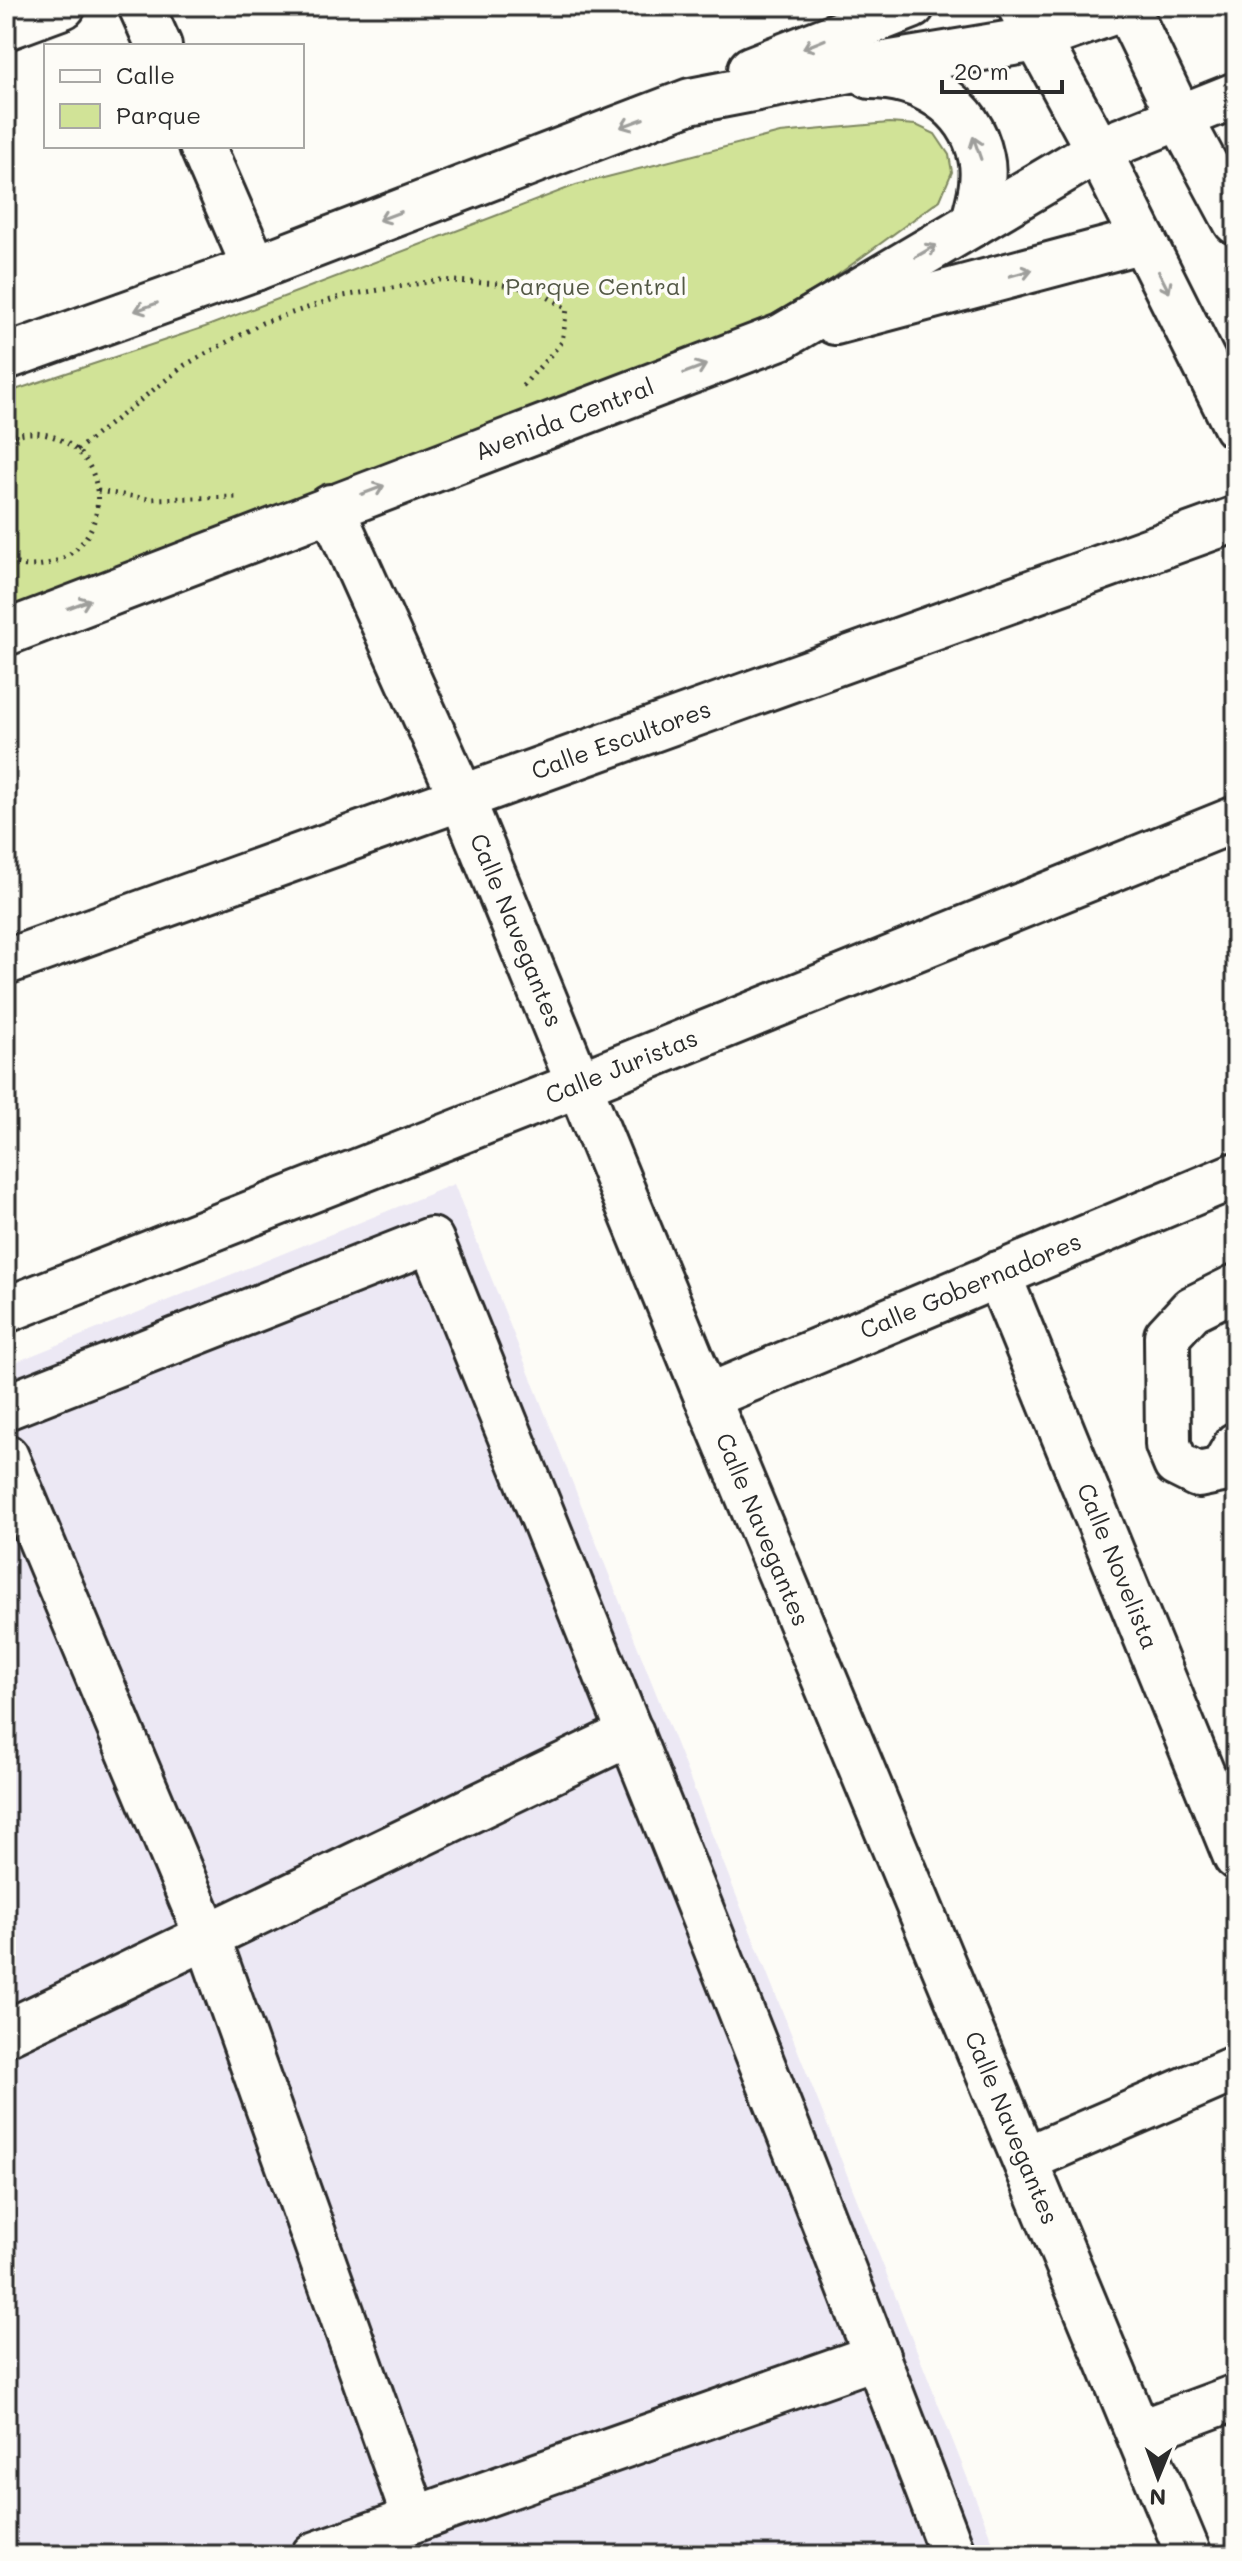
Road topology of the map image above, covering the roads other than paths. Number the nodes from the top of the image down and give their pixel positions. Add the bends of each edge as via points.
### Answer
1 (63, 6) edge
2 (141, 6) edge
3 (912, 6) edge
4 (1128, 6) edge
5 (1028, 22) edge
6 (6, 27) edge
7 (158, 44) edge
8 (821, 76) junction
9 (1236, 95) edge
10 (690, 101) junction
11 (1180, 118) junction
12 (203, 148) edge
13 (1098, 150) junction
14 (1236, 222) edge
15 (973, 224) junction
16 (1143, 240) junction
17 (255, 268) junction
18 (783, 336) junction
19 (6, 357) edge
20 (1236, 426) edge
21 (331, 507) junction
22 (1236, 519) edge
23 (6, 633) edge
24 (461, 796) junction
25 (1236, 819) edge
26 (6, 962) edge
27 (580, 1084) junction
28 (1236, 1175) edge
29 (998, 1274) junction
30 (1236, 1287) edge
31 (6, 1310) edge
32 (707, 1397) junction
33 (6, 1407) edge
34 (1236, 1445) edge
35 (6, 1457) edge
36 (631, 1733) junction
37 (1236, 1857) edge
38 (207, 1936) junction
39 (6, 2033) edge
40 (1236, 2068) edge
41 (1026, 2159) junction
42 (877, 2356) junction
43 (1236, 2397) edge
44 (1139, 2433) junction
45 (415, 2519) junction
46 (314, 2555) edge
47 (953, 2555) edge
48 (1189, 2555) edge

1 - 6 street
2 - 7 street
3 -> 10 street via 734,76
4 - 5 street
4 - 11 street
5 - 8 street
5 - 13 street
8 - 10 street
15 -> 8 street via 982,191 981,157 968,125 946,100 905,80
9 - 11 street, Avenida Central
10 -> 17 street
11 - 13 street, Avenida Central
11 - 14 street
12 - 17 street
13 - 15 street, Avenida Central
13 - 16 street
18 -> 15 street, Avenida Central
18 -> 16 street
16 -> 20 street
17 -> 19 street
21 -> 18 street, Avenida Central
23 -> 21 street, Avenida Central
21 - 24 street, Calle Navegantes
22 - 24 street, Calle Escultores
24 - 26 street, Calle Escultores
24 - 27 street, Calle Navegantes
25 - 27 street, Calle Juristas
27 - 31 street, Calle Juristas
27 - 32 street, Calle Navegantes
28 - 29 street, Calle Gobernadores
29 - 32 street, Calle Gobernadores
29 - 37 street, Calle Novelista
30 - 34 street via 1192,1309 1167,1336 1168,1445 1176,1464 1198,1475 1222,1470
32 - 41 street, Calle Navegantes
33 - 36 street via 431,1240
35 - 38 street
36 - 38 street
36 - 42 street
38 - 39 street
38 - 45 street
40 - 41 street
41 - 44 street, Calle Navegantes
42 - 45 street
42 - 47 street
43 - 44 street
44 - 48 street, Calle Navegantes
45 - 46 street

